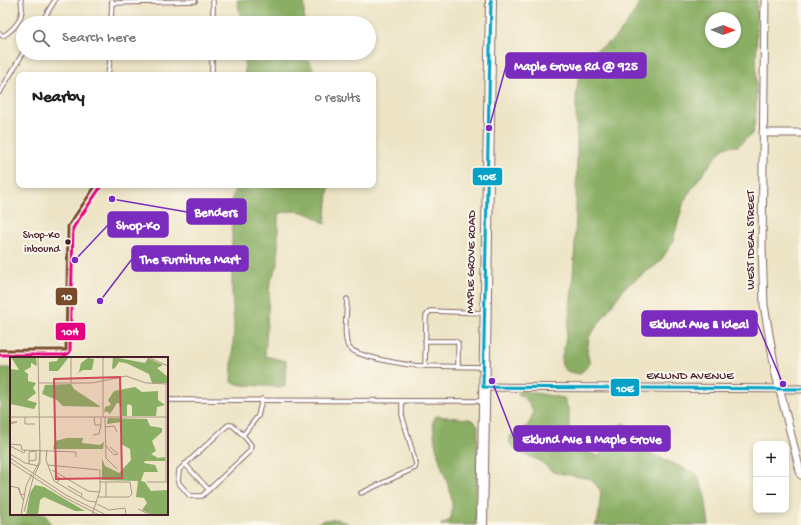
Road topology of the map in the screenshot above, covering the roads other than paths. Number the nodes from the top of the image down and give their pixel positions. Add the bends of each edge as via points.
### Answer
1 (21, 0) edge
2 (55, 0) edge
3 (213, 0) edge
4 (491, 0) edge
5 (765, 0) edge
6 (112, 1) edge
7 (195, 2) dead end
8 (19, 16) edge
9 (45, 16) edge
10 (111, 16) edge
11 (213, 16) edge
12 (16, 26) edge
13 (1, 35) edge
14 (19, 60) edge
15 (110, 60) edge
16 (212, 60) edge
17 (109, 72) edge
18 (212, 72) edge
19 (0, 92) edge
20 (763, 132) junction
21 (801, 133) edge
22 (94, 188) edge
23 (347, 299) dead end
24 (484, 313) junction
25 (425, 340) junction
26 (0, 350) edge
27 (425, 366) junction
28 (458, 366) junction
29 (483, 367) junction
30 (483, 387) junction
31 (780, 389) junction
32 (801, 389) edge
33 (262, 399) junction
34 (168, 400) edge
35 (402, 400) junction
36 (483, 401) junction
37 (243, 436) junction
38 (185, 464) junction
39 (801, 475) edge
40 (209, 490) junction
41 (361, 493) dead end
42 (482, 525) edge

1 - 8 lane
2 - 9 lane
3 - 11 lane
4 - 24 street, MAPLE GROVE ROAD
5 - 20 street, WEST IDEAL STREET
6 - 7 lane
6 - 10 lane
12 - 13 lane
14 - 19 lane
15 - 17 lane
16 - 18 lane
20 - 21 street
20 - 31 street, WEST IDEAL STREET via 763,290 768,335
22 - 26 lane via 68,226 66,350
23 - 27 lane via 346,340 352,351 398,364
24 - 25 lane via 430,311 426,316
24 - 29 street, MAPLE GROVE ROAD
25 - 27 lane
25 - 28 lane via 458,343
27 - 28 lane
28 - 29 lane
29 - 30 street, MAPLE GROVE ROAD
30 - 31 street, EKLUND AVENUE
30 - 36 street, MAPLE GROVE ROAD
31 - 32 street, EKLUND AVENUE
31 - 39 street, WEST IDEAL STREET
33 - 34 lane
33 - 35 lane
33 - 37 lane via 258,416
35 - 36 lane
35 - 41 lane via 402,415 415,468
36 - 42 street, MAPLE GROVE ROAD
37 - 38 lane via 232,425 228,425
37 - 40 lane via 252,448
38 - 40 lane
38 - 40 lane via 179,470 177,478 190,496 199,496

